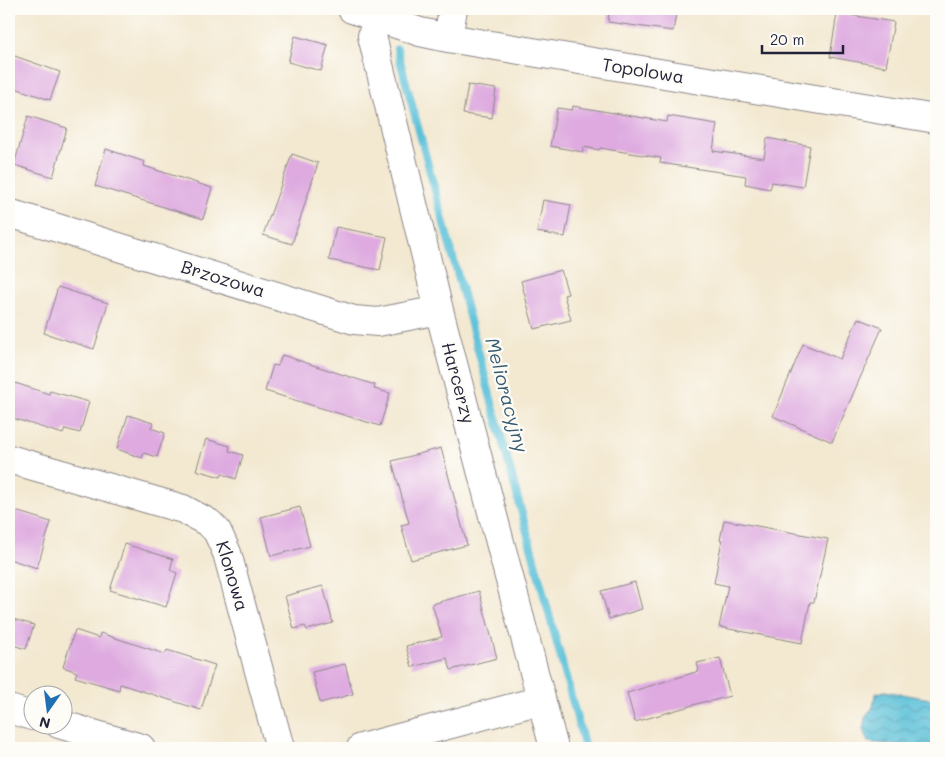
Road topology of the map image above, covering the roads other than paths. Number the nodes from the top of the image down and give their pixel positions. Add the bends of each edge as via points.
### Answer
1 (352, 9) edge
2 (453, 9) edge
3 (389, 16) edge
4 (448, 38) junction
5 (936, 119) edge
6 (9, 213) edge
7 (439, 310) junction
8 (9, 459) edge
9 (541, 700) junction
10 (9, 709) edge
11 (22, 713) edge
12 (66, 734) edge
13 (141, 748) edge
14 (280, 748) edge
15 (361, 748) edge
16 (554, 748) edge

1 - 3 street, Topolowa
2 - 4 street
3 - 4 street, Topolowa via 420,32
3 - 7 street, Harcerzy via 372,36
4 - 5 street, Topolowa
6 - 7 street, Brzozowa via 354,320 378,322
7 - 9 street, Harcerzy
8 - 14 street, Klonowa via 183,509 217,531 227,553
9 - 15 street
9 - 16 street, Harcerzy
10 - 11 street
12 - 13 street

